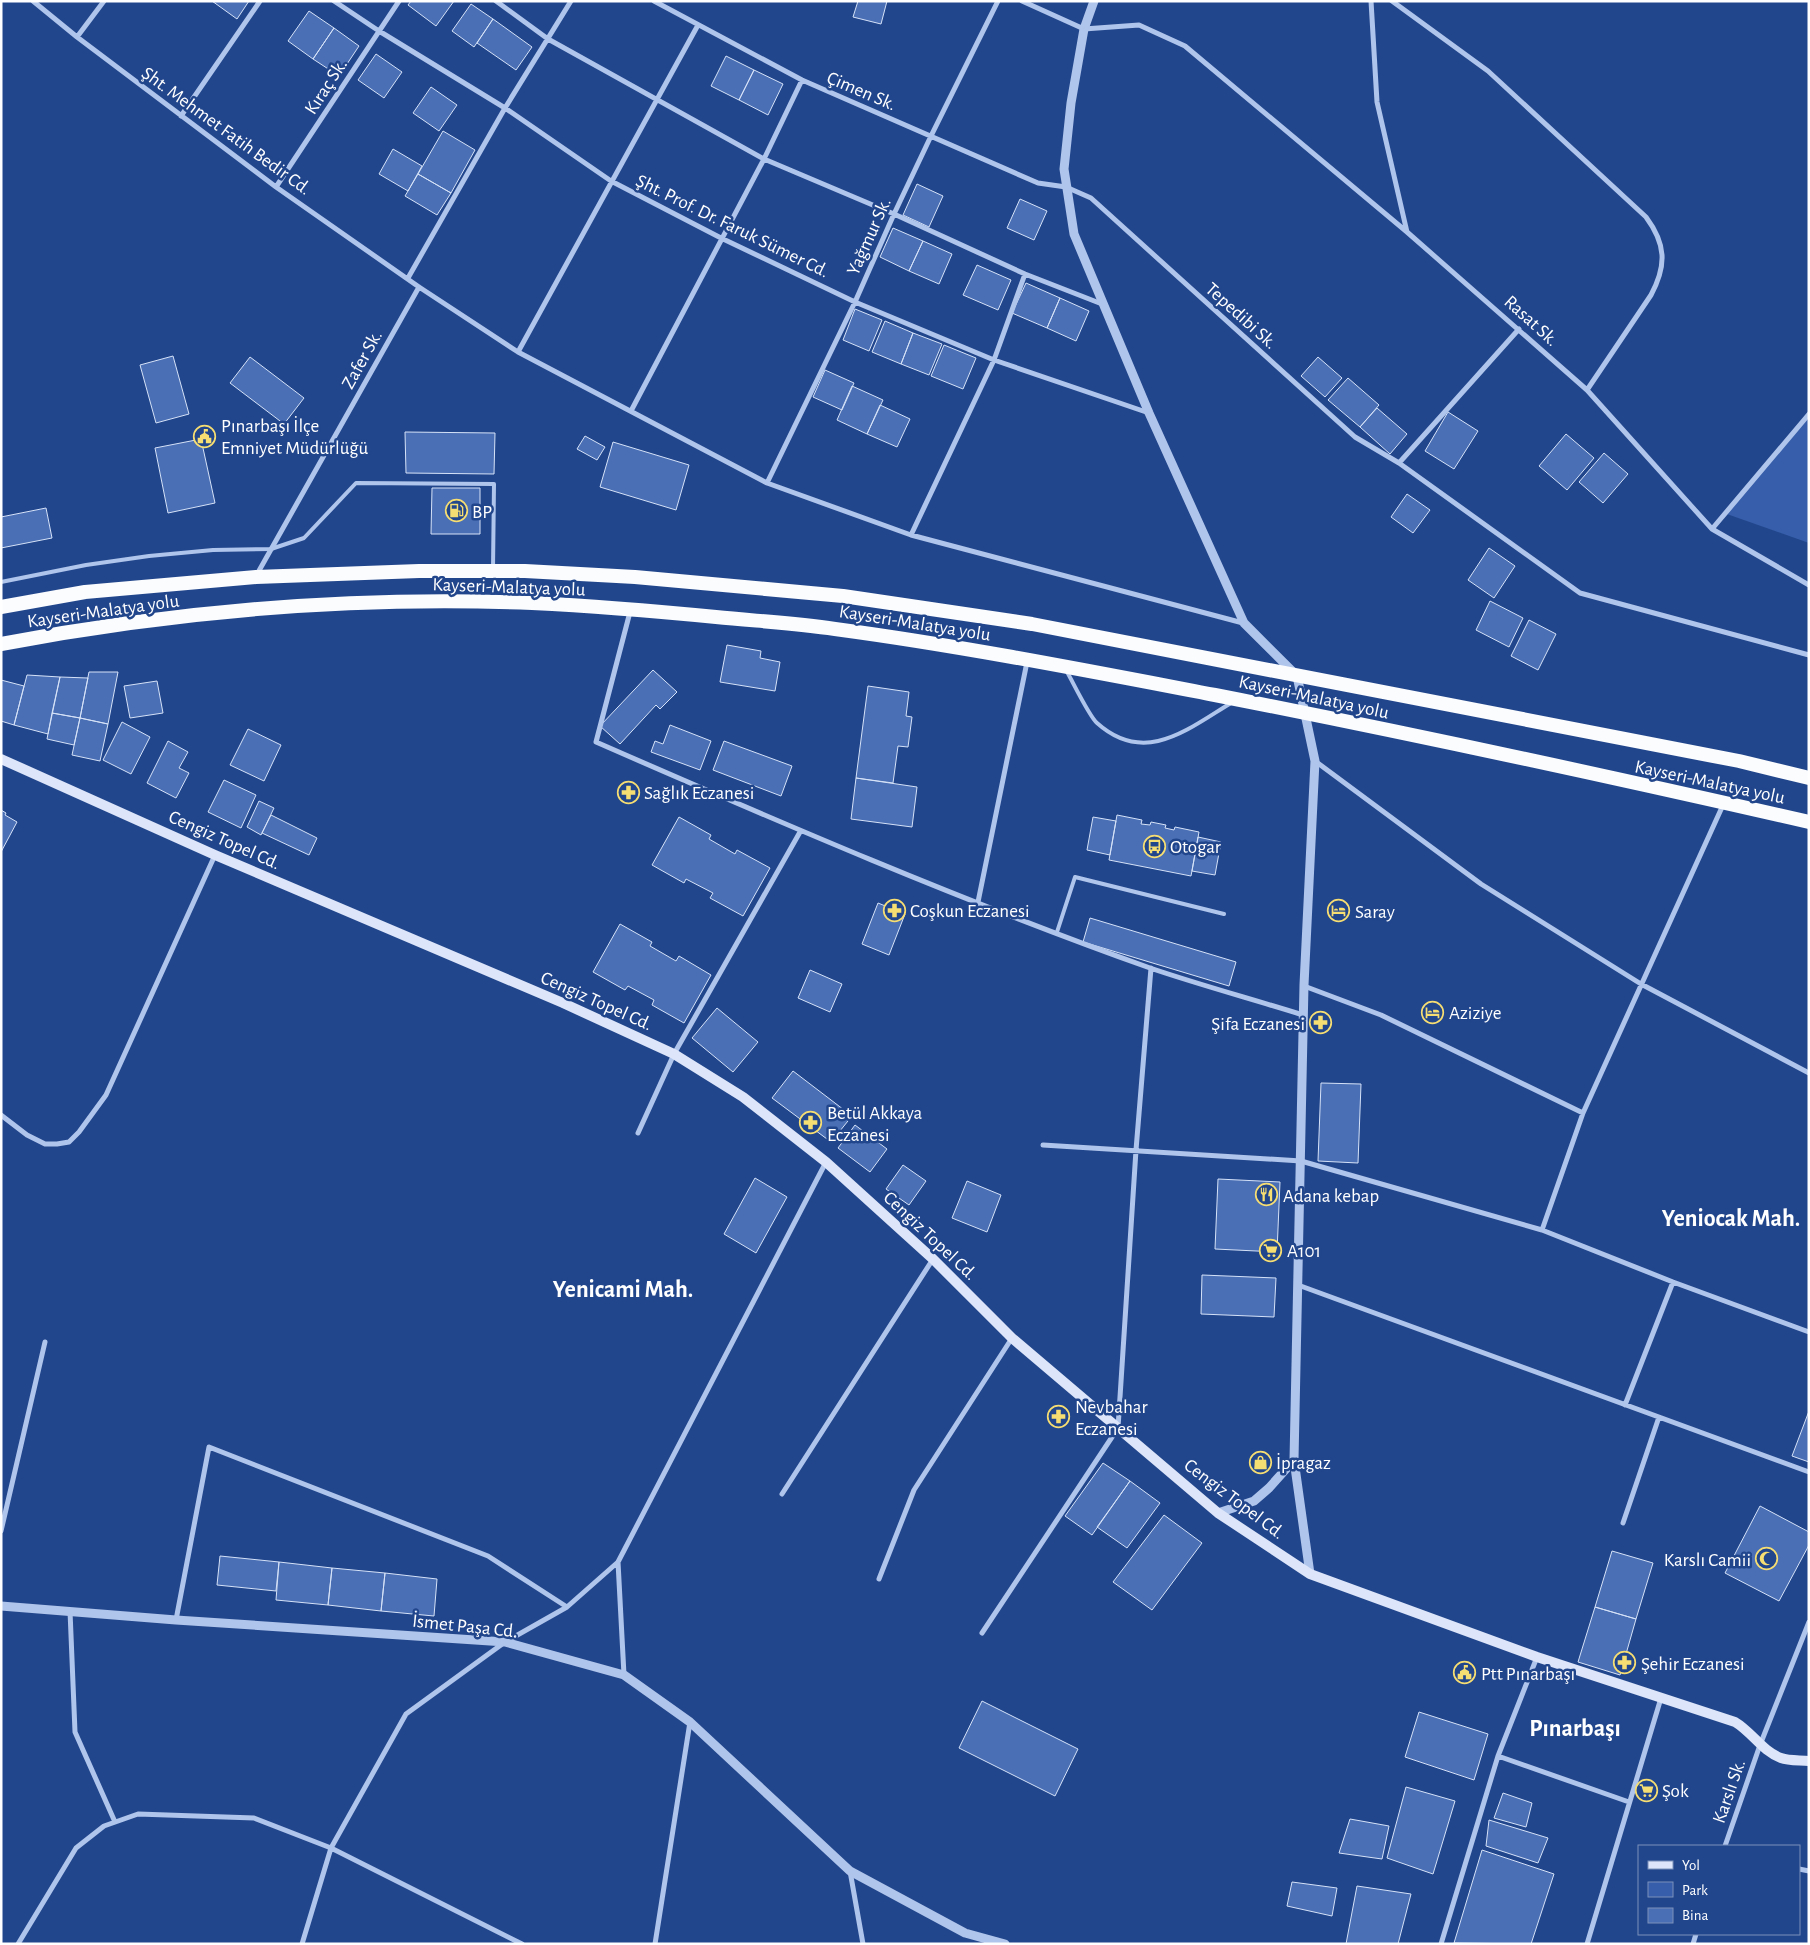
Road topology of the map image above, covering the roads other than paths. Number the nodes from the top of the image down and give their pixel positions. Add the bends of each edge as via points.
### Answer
1 (33, 1) edge
2 (104, 1) edge
3 (260, 1) edge
4 (334, 1) edge
5 (399, 1) edge
6 (496, 1) edge
7 (570, 1) edge
8 (654, 1) edge
9 (998, 1) edge
10 (1022, 1) edge
11 (1094, 1) edge
12 (1371, 1) edge
13 (1392, 1) edge
14 (698, 25) junction
15 (1084, 28) junction
16 (379, 31) junction
17 (77, 37) junction
18 (548, 39) junction
19 (802, 80) junction
20 (657, 100) junction
21 (505, 108) junction
22 (181, 116) junction
23 (931, 136) junction
24 (764, 159) junction
25 (610, 181) junction
26 (276, 187) junction
27 (1066, 187) junction
28 (894, 214) junction
29 (1407, 232) junction
30 (721, 238) junction
31 (1025, 274) junction
32 (408, 278) junction
33 (419, 287) junction
34 (855, 302) junction
35 (1104, 305) junction
36 (1519, 329) junction
37 (518, 352) junction
38 (994, 360) junction
39 (1587, 390) junction
40 (630, 411) junction
41 (1149, 413) junction
42 (1809, 414) edge
43 (1399, 463) junction
44 (767, 483) junction
45 (1712, 529) junction
46 (911, 535) junction
47 (271, 549) junction
48 (493, 571) junction
49 (256, 577) junction
50 (1, 582) edge
51 (1809, 585) edge
52 (1, 606) edge
53 (631, 609) junction
54 (1244, 623) junction
55 (1, 644) edge
56 (1809, 655) edge
57 (1028, 659) junction
58 (1064, 666) junction
59 (1297, 676) junction
60 (1236, 700) junction
61 (1306, 713) junction
62 (1, 759) edge
63 (1315, 761) junction
64 (1809, 778) edge
65 (1724, 803) junction
66 (1809, 822) edge
67 (800, 832) junction
68 (215, 854) junction
69 (978, 902) junction
70 (1224, 914) dead end
71 (1057, 932) junction
72 (1151, 968) junction
73 (1641, 984) junction
74 (1304, 986) junction
75 (1303, 1015) junction
76 (674, 1054) junction
77 (1809, 1073) edge
78 (1583, 1113) junction
79 (1, 1115) edge
80 (638, 1133) dead end
81 (1043, 1146) dead end
82 (1136, 1150) junction
83 (1301, 1161) junction
84 (826, 1162) junction
85 (1542, 1230) junction
86 (934, 1259) junction
87 (1673, 1282) junction
88 (1298, 1285) junction
89 (1809, 1332) edge
90 (1012, 1338) junction
91 (45, 1342) dead end
92 (1625, 1404) junction
93 (1659, 1417) junction
94 (1118, 1428) junction
95 (1294, 1460) junction
96 (1809, 1472) edge
97 (782, 1494) dead end
98 (1218, 1513) junction
99 (1623, 1523) dead end
100 (1, 1531) edge
101 (618, 1562) junction
102 (1310, 1574) junction
103 (879, 1579) dead end
104 (1, 1606) edge
105 (567, 1607) junction
106 (70, 1612) junction
107 (176, 1620) junction
108 (1809, 1622) edge
109 (982, 1633) dead end
110 (505, 1642) junction
111 (1537, 1657) junction
112 (624, 1674) junction
113 (1661, 1697) junction
114 (690, 1722) junction
115 (1760, 1745) junction
116 (1498, 1756) junction
117 (1809, 1760) edge
118 (1629, 1802) junction
119 (115, 1822) junction
120 (1725, 1845) edge
121 (331, 1848) junction
122 (850, 1871) junction
123 (18, 1944) edge
124 (302, 1944) edge
125 (522, 1944) edge
126 (655, 1944) edge
127 (862, 1944) edge
128 (1005, 1944) edge
129 (1441, 1944) edge
130 (1587, 1944) edge

1 - 17 street, Şht. Mehmet Fatih Bedir Cd.
2 - 17 street
3 - 22 street
4 - 16 street, Şht. Prof. Dr. Faruk Sümer Cd.
5 - 16 street, Kıraç Sk.
6 - 18 street
7 - 18 street
8 - 14 street, Çimen Sk.
9 - 23 street, Yağmur Sk.
10 - 15 street
11 - 15 street
12 - 29 street via 1377,102
13 - 39 street via 1488,71 1646,217 1656,230 1662,246 1659,280
14 - 19 street, Çimen Sk.
14 - 20 street
15 - 27 street via 1071,103 1064,169
15 - 29 street, Rasat Sk. via 1139,25 1185,46
16 - 21 street, Şht. Prof. Dr. Faruk Sümer Cd.
16 - 26 street, Kıraç Sk.
17 - 22 street, Şht. Mehmet Fatih Bedir Cd.
18 - 20 street
18 - 21 street
19 - 23 street, Çimen Sk.
19 - 24 street
20 - 24 street
20 - 25 street
21 - 25 street, Şht. Prof. Dr. Faruk Sümer Cd.
21 - 32 street
22 - 26 street, Şht. Mehmet Fatih Bedir Cd.
23 - 27 street, Çimen Sk. via 1038,183
23 - 28 street, Yağmur Sk.
24 - 28 street
24 - 30 street
25 - 30 street, Şht. Prof. Dr. Faruk Sümer Cd.
25 - 37 street
26 - 32 street, Şht. Mehmet Fatih Bedir Cd.
27 - 35 street via 1074,234
27 - 43 street, Tepedibi Sk. via 1091,198 1355,437
28 - 31 street
28 - 34 street, Yağmur Sk.
29 - 36 street, Rasat Sk.
30 - 34 street, Şht. Prof. Dr. Faruk Sümer Cd.
30 - 40 street
31 - 35 street
31 - 38 street
32 - 33 street, Şht. Mehmet Fatih Bedir Cd.
33 - 37 street, Şht. Mehmet Fatih Bedir Cd.
33 - 47 street, Zafer Sk.
34 - 38 street, Şht. Prof. Dr. Faruk Sümer Cd.
34 - 44 street, Yağmur Sk.
35 - 41 street
36 - 39 street, Rasat Sk.
36 - 43 street
37 - 40 street, Şht. Mehmet Fatih Bedir Cd.
38 - 41 street, Şht. Prof. Dr. Faruk Sümer Cd.
38 - 46 street
39 - 45 street, Rasat Sk.
40 - 44 street, Şht. Mehmet Fatih Bedir Cd.
41 - 54 street
42 - 45 street
43 - 56 street, Tepedibi Sk. via 1580,593
44 - 46 street, Şht. Mehmet Fatih Bedir Cd.
45 - 51 street, Rasat Sk.
46 - 54 street, Şht. Mehmet Fatih Bedir Cd.
47 - 48 lane via 304,538 356,483 494,484
47 - 49 street, Zafer Sk.
47 - 50 lane via 149,556
48 - 49 highway, Kayseri-Malatya yolu
48 - 59 highway, Kayseri-Malatya yolu via 635,577 843,596 1032,624
49 - 52 highway, Kayseri-Malatya yolu via 85,592
53 - 55 highway, Kayseri-Malatya yolu via 434,602 314,606 84,628
53 - 57 highway, Kayseri-Malatya yolu via 831,628
53 - 67 street via 596,742
54 - 59 street
57 - 58 highway, Kayseri-Malatya yolu
57 - 69 street
58 - 60 highway, Kayseri-Malatya yolu
58 - 60 lane via 1096,722 1117,737 1146,744 1176,736
59 - 61 street
59 - 64 highway, Kayseri-Malatya yolu via 1739,760
60 - 61 highway, Kayseri-Malatya yolu
61 - 63 street
61 - 65 highway, Kayseri-Malatya yolu
62 - 68 main road, Cengiz Topel Cd.
63 - 73 street via 1480,884
63 - 74 street
65 - 66 highway, Kayseri-Malatya yolu
65 - 73 street
67 - 69 street
67 - 76 street
68 - 76 main road, Cengiz Topel Cd.
68 - 79 street via 106,1095 80,1132 68,1142 45,1144
69 - 71 street
70 - 71 lane via 1076,878
71 - 72 street
72 - 75 street
72 - 82 street
73 - 77 street
73 - 78 street
74 - 75 street
74 - 78 street via 1381,1015
75 - 83 street
76 - 80 street
76 - 84 main road, Cengiz Topel Cd. via 743,1098
78 - 85 street
81 - 82 street
82 - 83 street
82 - 94 street
83 - 85 street
83 - 88 street
84 - 86 main road, Cengiz Topel Cd.
84 - 101 street
85 - 87 street
86 - 90 main road, Cengiz Topel Cd.
86 - 97 street
87 - 89 street
87 - 92 street
88 - 92 street
88 - 95 street
90 - 94 main road, Cengiz Topel Cd.
90 - 103 street via 914,1490
91 - 100 street
92 - 93 street
93 - 96 street
93 - 99 street
94 - 98 main road, Cengiz Topel Cd.
94 - 109 street
95 - 98 street via 1254,1501
95 - 102 street
98 - 102 main road, Cengiz Topel Cd.
101 - 105 street
101 - 112 street
102 - 111 main road, Cengiz Topel Cd.
104 - 106 street, İsmet Paşa Cd.
105 - 107 street via 488,1556 208,1447
105 - 110 street
106 - 107 street, İsmet Paşa Cd.
106 - 119 street via 75,1732
107 - 110 street, İsmet Paşa Cd.
108 - 115 street, Karslı Sk.
110 - 112 street, İsmet Paşa Cd.
110 - 121 street via 406,1714
111 - 113 main road, Cengiz Topel Cd.
111 - 116 street
112 - 114 street, İsmet Paşa Cd.
113 - 115 main road, Cengiz Topel Cd. via 1735,1722
113 - 118 street
114 - 122 street, İsmet Paşa Cd.
114 - 126 street
115 - 117 main road, Cengiz Topel Cd. via 1782,1759
115 - 120 street, Karslı Sk.
116 - 118 street
116 - 129 street
118 - 130 street
119 - 121 street via 138,1814 254,1818
119 - 123 street via 104,1826 76,1848
121 - 124 street
121 - 125 street
122 - 127 street
122 - 128 street, İsmet Paşa Cd. via 965,1933

